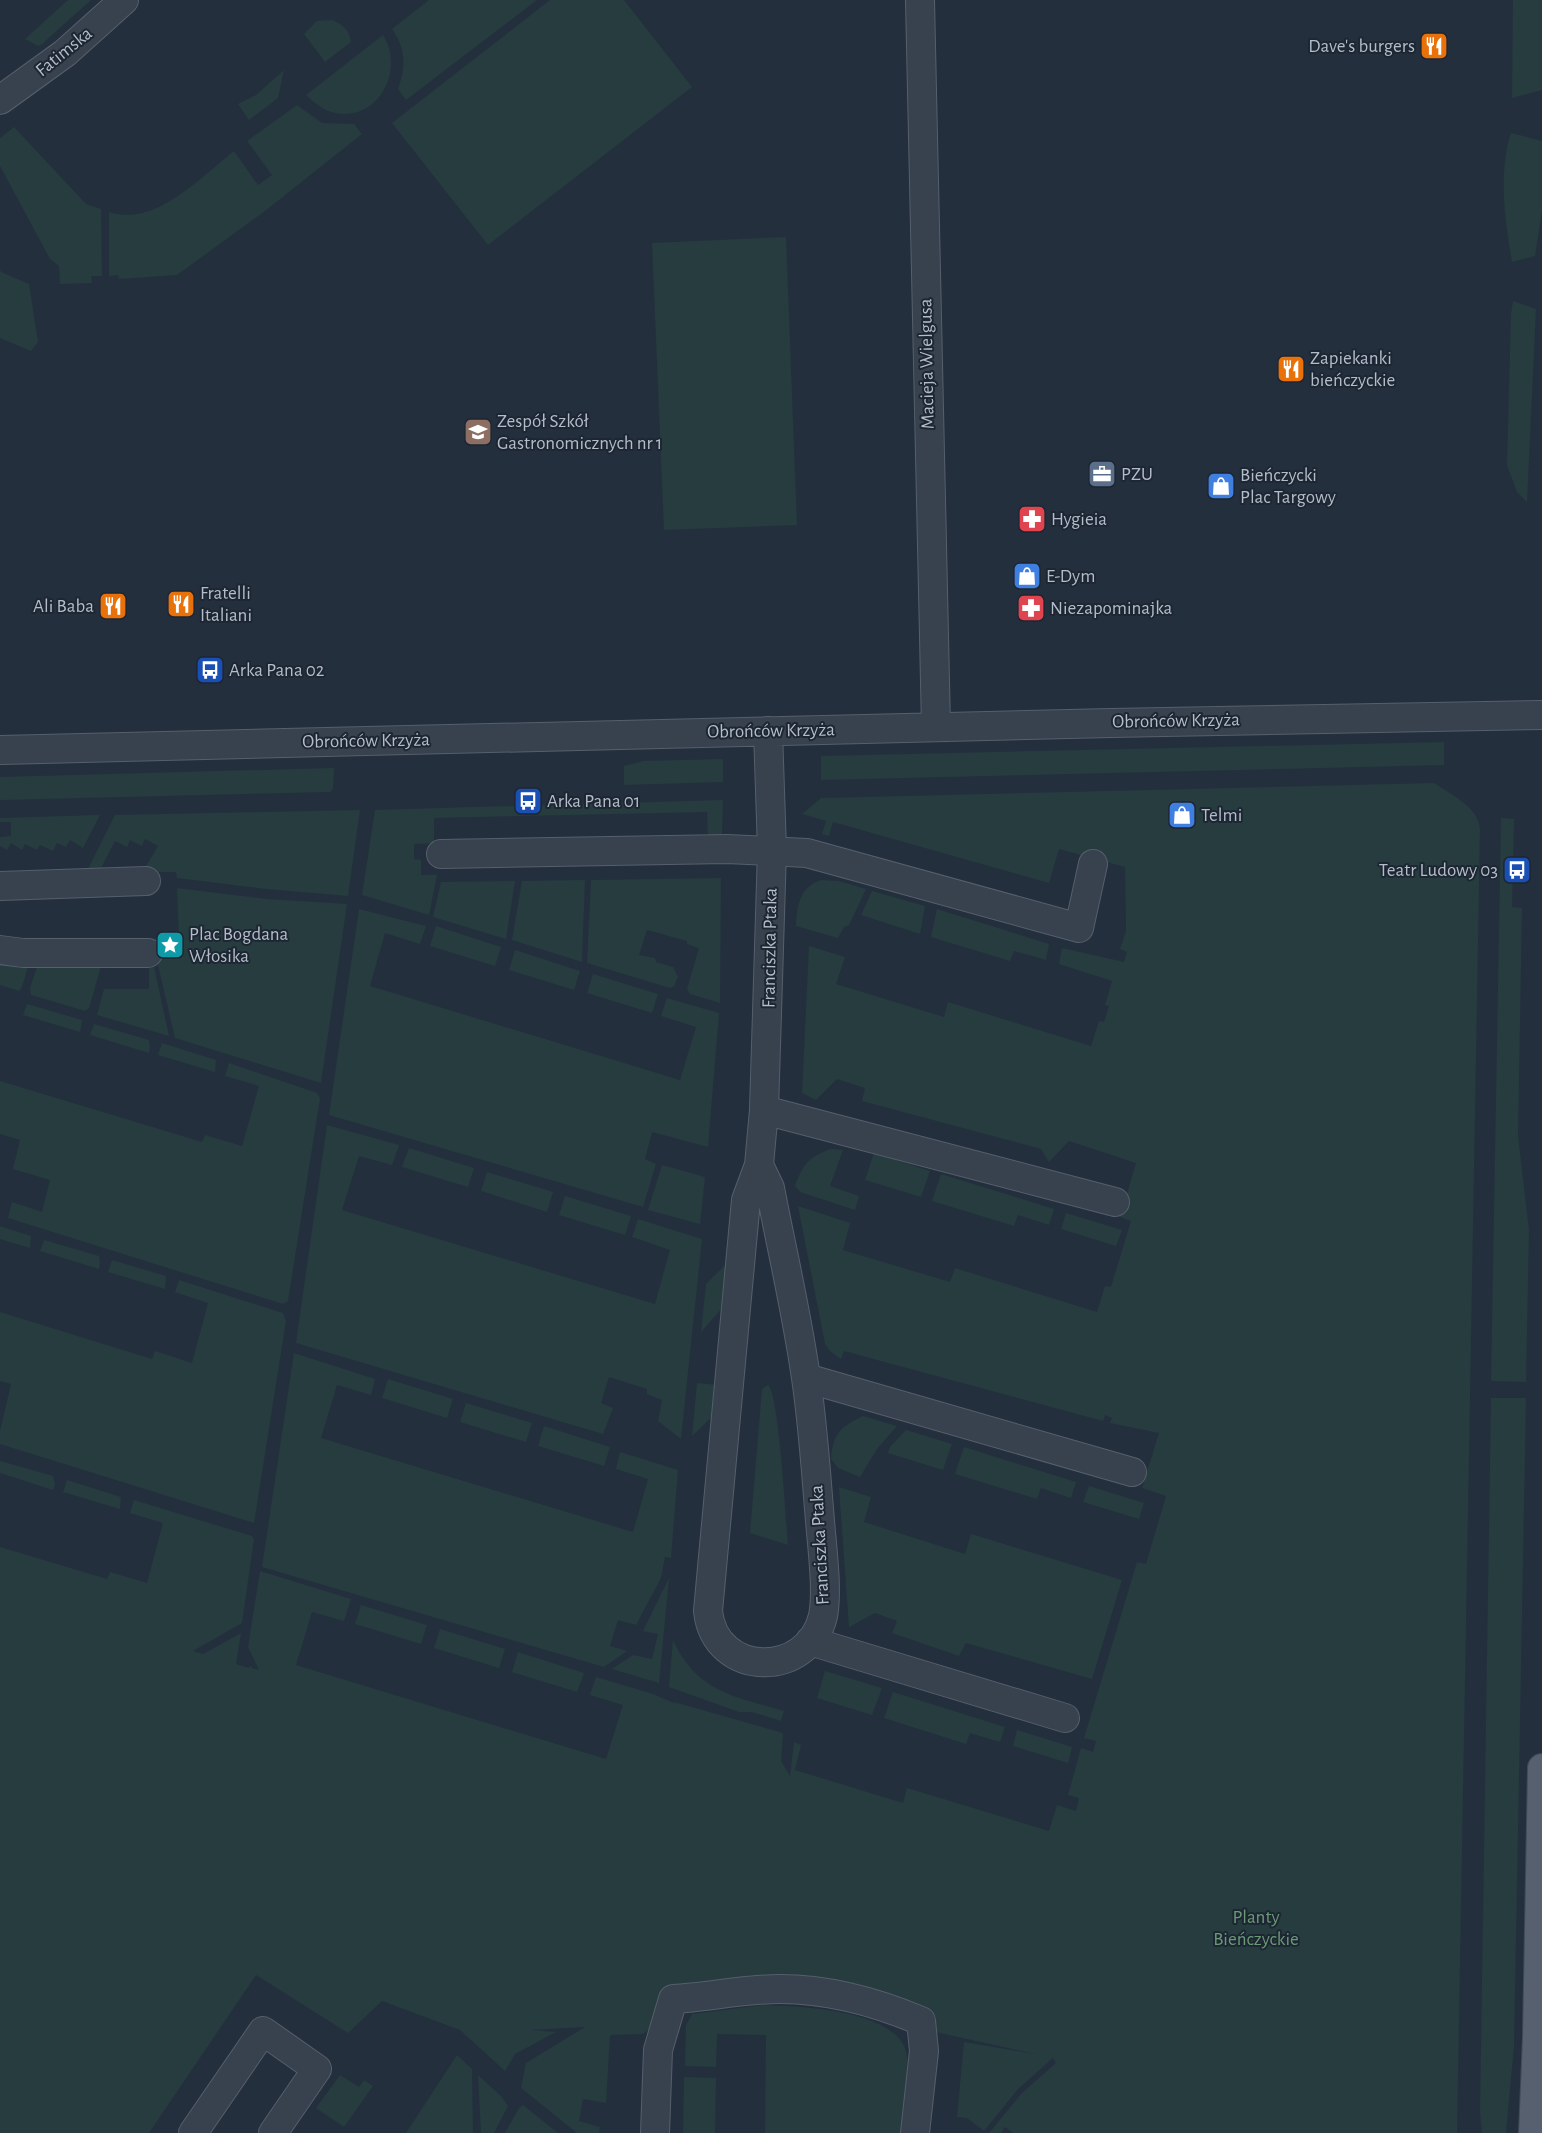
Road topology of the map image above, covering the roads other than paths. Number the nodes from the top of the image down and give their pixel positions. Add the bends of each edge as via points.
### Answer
1 (124, 0) edge
2 (920, 0) edge
3 (0, 100) edge
4 (1542, 715) edge
5 (936, 727) junction
6 (768, 731) junction
7 (0, 750) edge
8 (772, 850) junction
9 (441, 854) dead end
10 (1093, 864) dead end
11 (146, 881) dead end
12 (0, 886) edge
13 (0, 950) edge
14 (148, 953) dead end
15 (764, 1110) junction
16 (759, 1165) junction
17 (1115, 1202) dead end
18 (806, 1378) junction
19 (1132, 1472) dead end
20 (810, 1641) junction
21 (1064, 1718) dead end
22 (1542, 1768) edge
23 (193, 2133) edge
24 (274, 2133) edge
25 (655, 2133) edge
26 (915, 2133) edge
27 (1533, 2133) edge

1 - 3 street, Fatimska via 58,58
2 - 5 street, Macieja Wielgusa
4 - 5 street, Obrońców Krzyża
5 - 6 street, Obrońców Krzyża
6 - 7 street, Obrońców Krzyża
6 - 8 street, Franciszka Ptaka
8 - 9 street
8 - 10 street via 810,853 1079,928
8 - 15 street, Franciszka Ptaka
11 - 12 street
13 - 14 street via 23,953
15 - 16 street, Franciszka Ptaka
15 - 17 street
16 - 18 street, Franciszka Ptaka via 770,1188
16 - 20 street, Franciszka Ptaka via 746,1200 709,1625 722,1646 748,1661 778,1661 796,1653
18 - 19 street
18 - 20 street, Franciszka Ptaka via 816,1468 824,1602 820,1623
20 - 21 street
22 - 27 main road
23 - 24 street via 263,2031 317,2069
25 - 26 street via 658,2050 673,1999 780,1989 816,1991 884,2005 921,2021 924,2051

